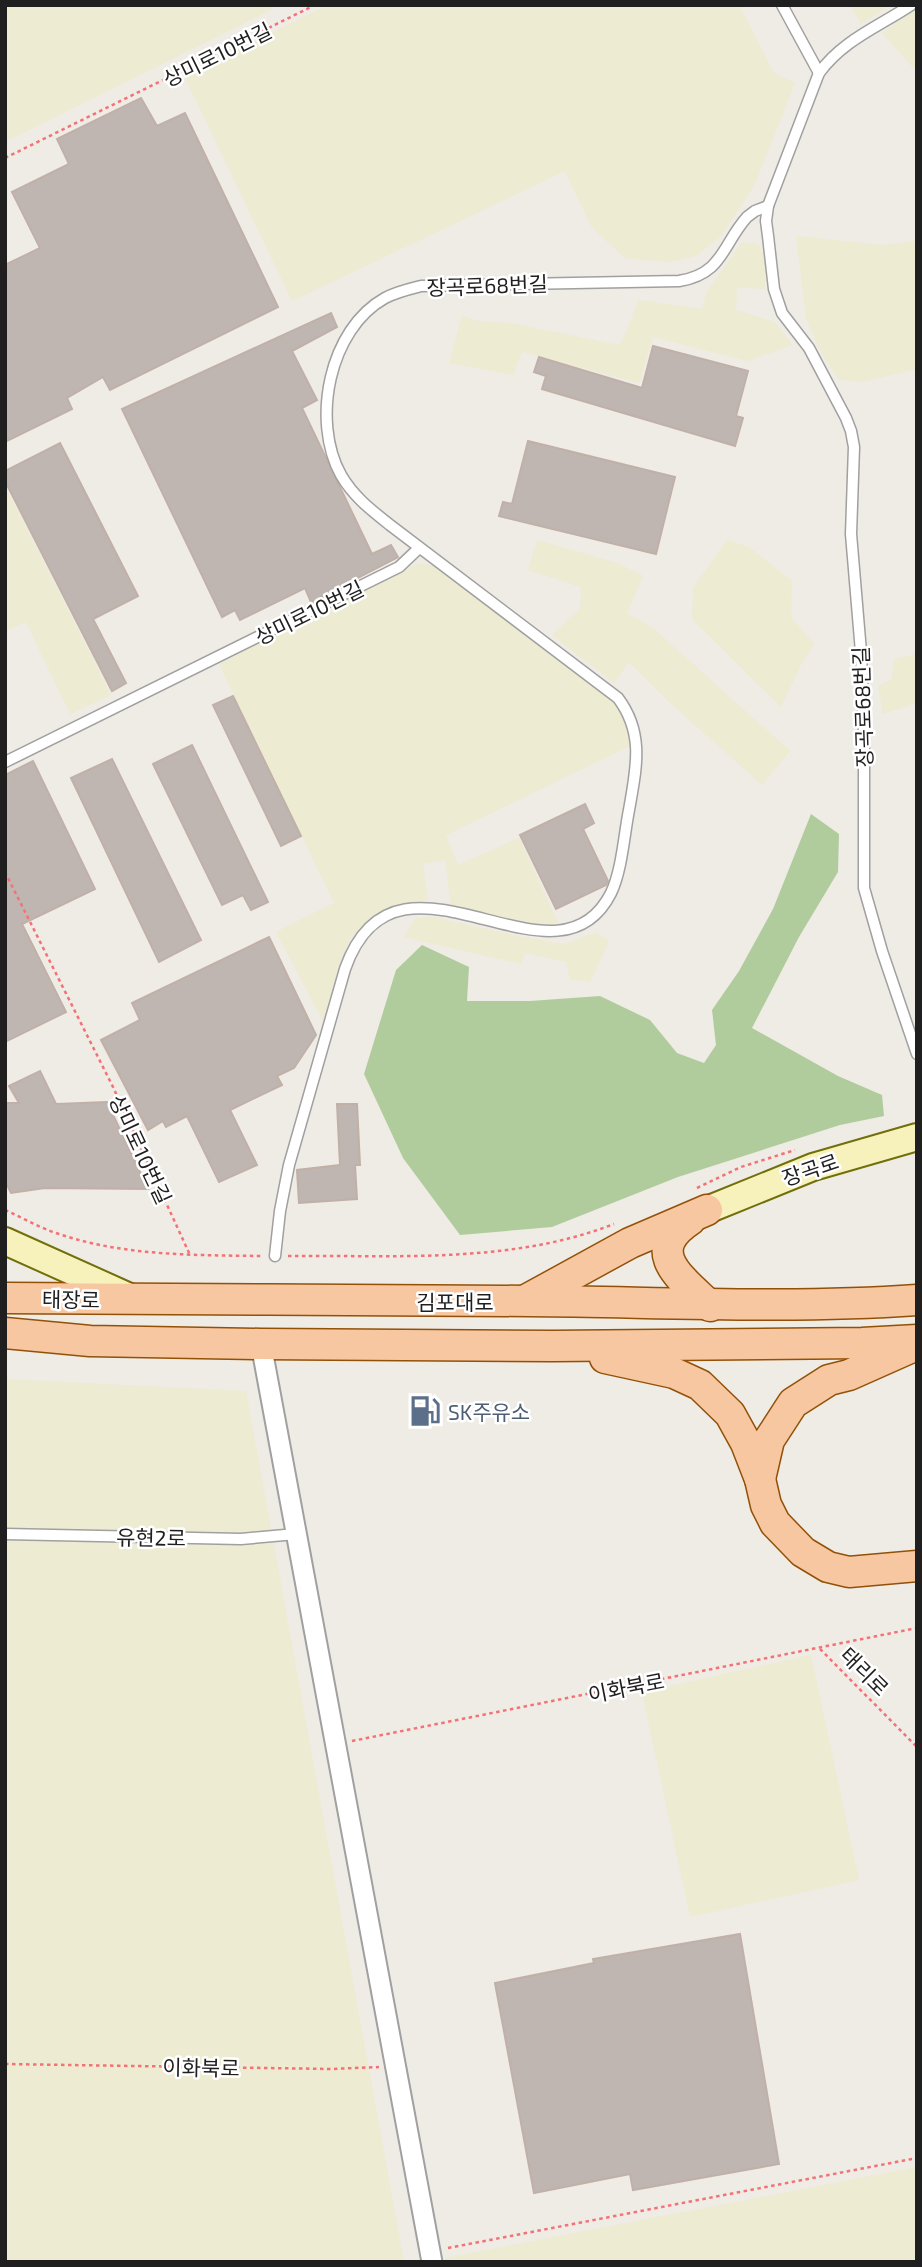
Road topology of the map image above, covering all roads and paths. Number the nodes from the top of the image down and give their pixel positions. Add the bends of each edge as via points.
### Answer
1 (315, 5) edge
2 (782, 5) edge
3 (911, 5) edge
4 (819, 72) junction
5 (5, 158) edge
6 (768, 206) junction
7 (419, 548) junction
8 (5, 762) edge
9 (5, 872) edge
10 (917, 1054) edge
11 (917, 1137) edge
12 (794, 1150) dead end
13 (700, 1200) junction
14 (5, 1210) edge
15 (622, 1220) dead end
16 (5, 1241) edge
17 (190, 1255) junction
18 (275, 1256) junction
19 (5, 1298) edge
20 (136, 1299) junction
21 (917, 1300) edge
22 (524, 1301) junction
23 (710, 1306) junction
24 (5, 1334) edge
25 (90, 1341) junction
26 (917, 1343) edge
27 (261, 1344) junction
28 (5, 1345) edge
29 (553, 1346) junction
30 (760, 1479) junction
31 (5, 1534) edge
32 (296, 1534) junction
33 (917, 1566) edge
34 (917, 1628) edge
35 (820, 1649) junction
36 (335, 1744) junction
37 (917, 1747) edge
38 (5, 2064) edge
39 (396, 2066) junction
40 (917, 2158) edge
41 (431, 2256) edge

1 - 5 path, 상미로10번길
2 - 4 lane
3 - 4 lane, 장곡로68번길 via 849,42
4 - 6 lane, 장곡로68번길
6 - 7 lane, 장곡로68번길 via 747,217 711,269 691,279 421,286 385,298 369,310 346,338 334,369 325,409 331,446 350,489
6 - 10 lane, 장곡로68번길 via 766,221 778,301 846,418 854,447 852,534 864,734 864,888
7 - 8 lane, 상미로10번길 via 399,567
7 - 18 lane, 장곡로68번길 via 618,698 627,710 637,748 619,864 603,905 592,917 560,931 531,930 428,907 388,915 362,935 345,969 289,1165
9 - 17 path, 상미로10번길 via 113,1087
11 - 13 main road, 장곡로
12 - 13 path via 741,1167
13 - 22 main road
13 - 23 main road via 670,1238 667,1250 677,1275
14 - 17 path via 58,1234 110,1247
15 - 18 path via 586,1235 505,1252
16 - 20 main road, 김포대로
17 - 18 path
19 - 20 main road, 태장로
20 - 22 main road, 김포대로
21 - 23 main road, 김포대로
22 - 23 main road, 김포대로
24 - 25 main road, 태장로
25 - 27 main road
25 - 28 main road
26 - 29 main road
26 - 30 main road via 829,1380 793,1403 769,1440
27 - 29 main road
27 - 32 street
29 - 30 main road via 674,1373 700,1385 730,1414
30 - 33 main road via 775,1523 803,1552 828,1567 849,1572
31 - 32 lane, 유현2로 via 241,1539
32 - 36 street
34 - 35 path, 이화북로
35 - 36 path, 이화북로
35 - 37 path, 태리로
36 - 39 street
38 - 39 path, 이화북로
39 - 41 street
40 - 41 path

